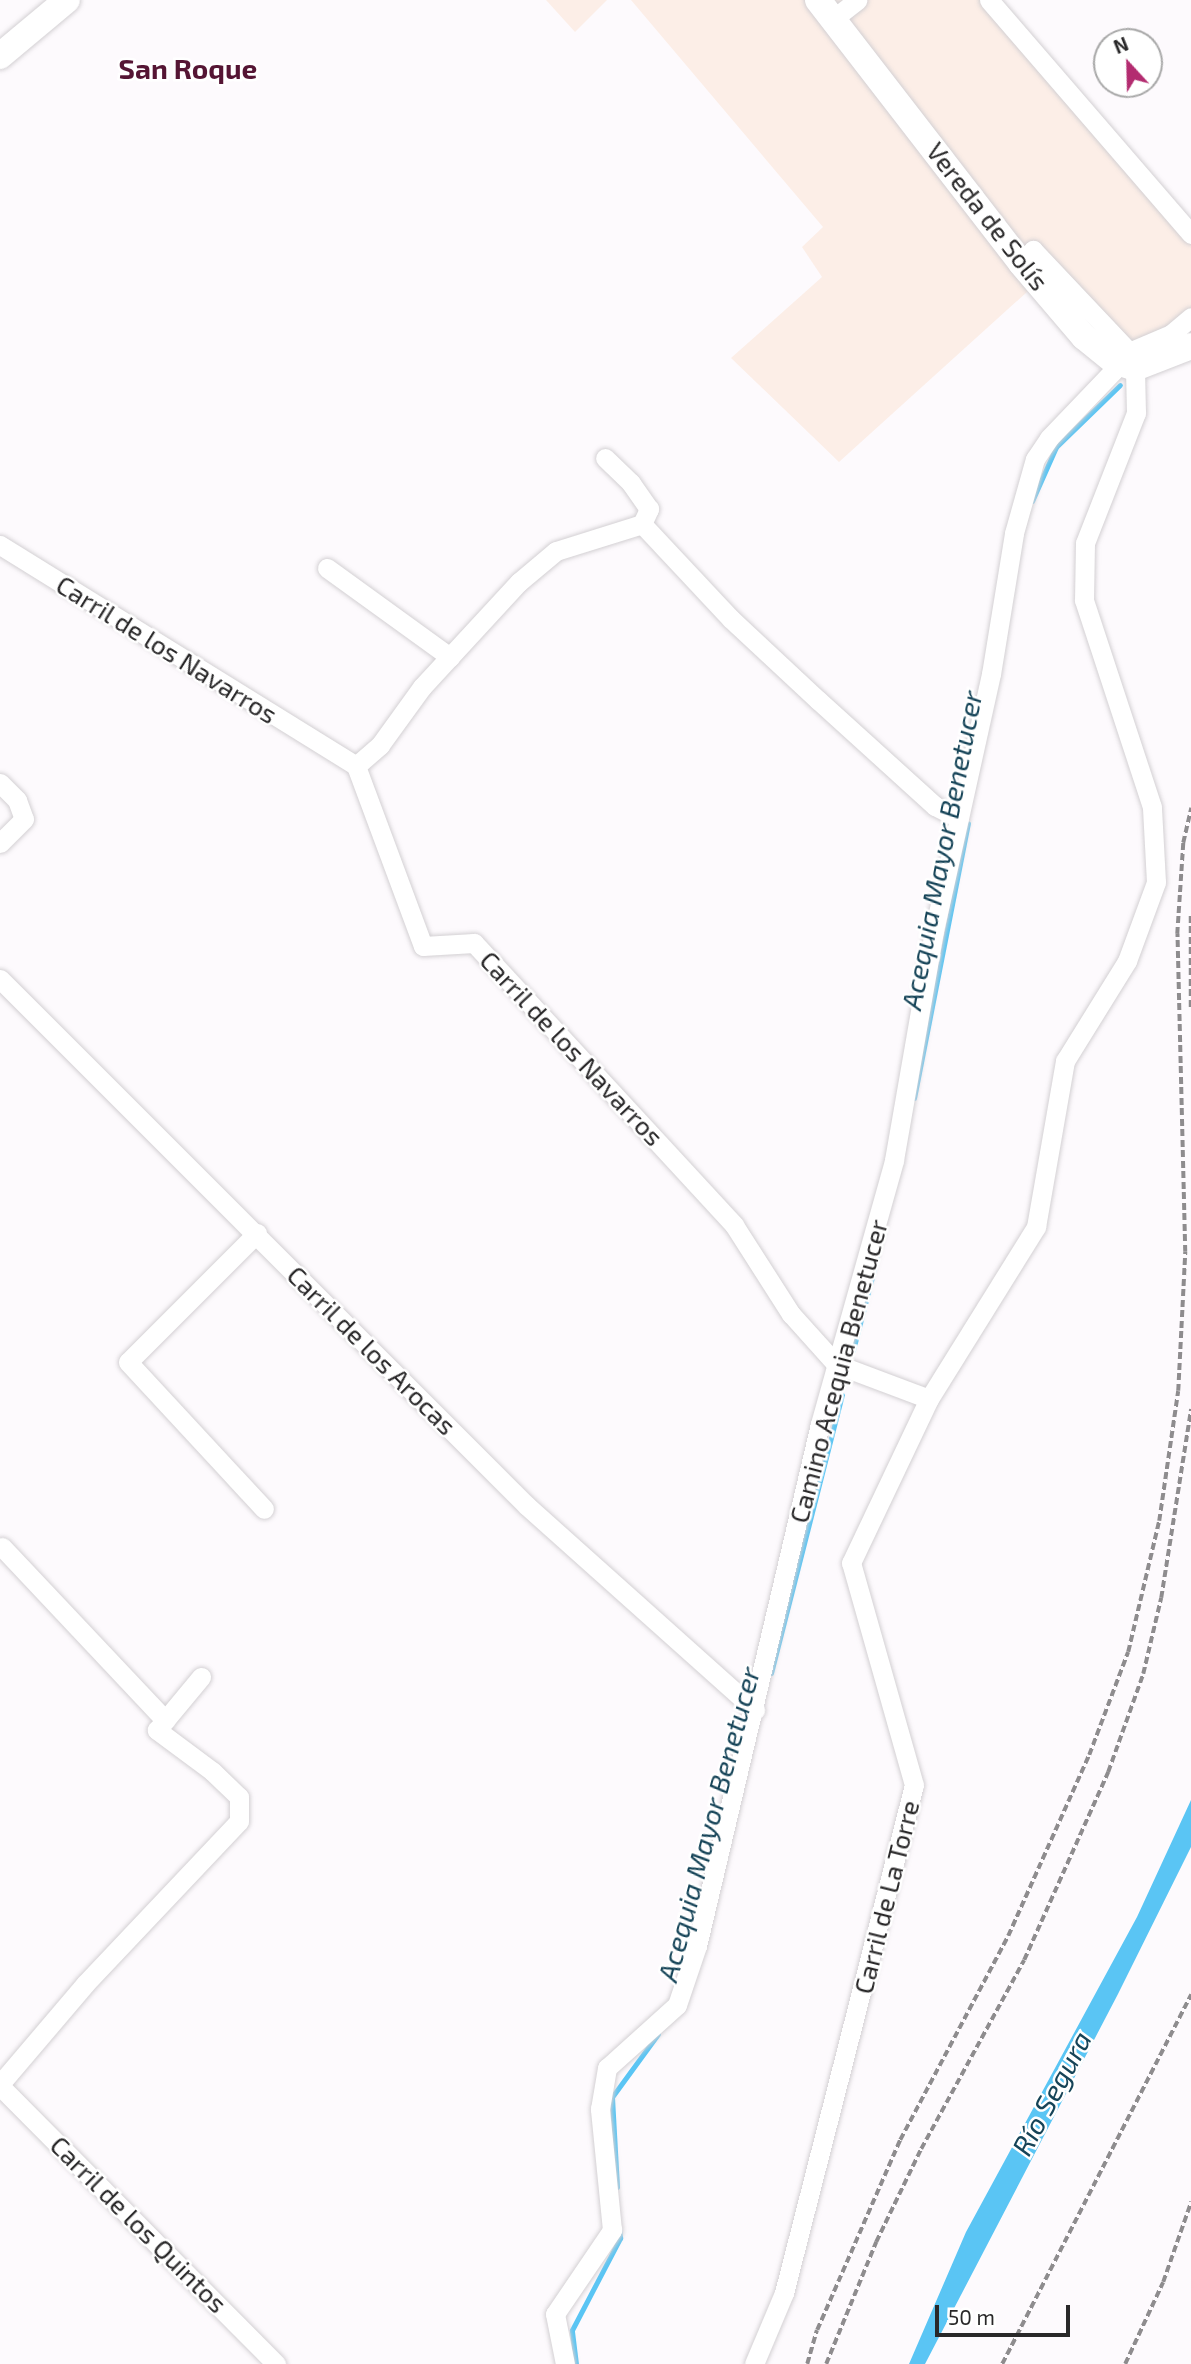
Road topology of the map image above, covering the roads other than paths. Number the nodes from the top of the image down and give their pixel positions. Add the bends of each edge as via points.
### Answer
1 (67, 0) edge
2 (856, 0) edge
3 (989, 0) edge
4 (825, 10) edge
5 (0, 56) edge
6 (1191, 234) edge
7 (1021, 263) junction
8 (1191, 317) edge
9 (1191, 346) edge
10 (1128, 365) junction
11 (605, 458) dead end
12 (642, 524) junction
13 (0, 545) edge
14 (327, 568) dead end
15 (450, 657) junction
16 (356, 766) junction
17 (0, 783) edge
18 (959, 818) junction
19 (0, 843) edge
20 (0, 979) edge
21 (257, 1233) junction
22 (836, 1364) junction
23 (929, 1399) junction
24 (264, 1509) dead end
25 (2, 1547) dead end
26 (201, 1677) dead end
27 (755, 1710) junction
28 (165, 1720) junction
29 (0, 2085) edge
30 (276, 2364) edge
31 (565, 2364) edge
32 (754, 2364) edge

1 - 5 street
2 - 4 street
3 - 6 street
4 - 7 street, Vereda de Solís
7 - 8 street via 1033,250 1129,352 1171,334
7 - 10 street, Vereda de Solís via 1084,337
9 - 10 street
10 - 18 street, Camino Acequia Benetucer via 1049,438 1035,459 1014,533 991,674
10 - 23 street, Carril de La Torre via 1136,413 1085,543 1084,600 1152,807 1156,882 1127,961 1065,1061 1036,1227
11 - 12 street via 649,509
12 - 15 street via 556,551 519,582
12 - 18 street via 731,619 818,700 935,806
13 - 16 street, Carril de los Navarros
14 - 15 street
15 - 16 street via 380,745
16 - 22 street, Carril de los Navarros via 423,946 474,943 733,1225 791,1314
17 - 19 street via 17,800 24,819
18 - 22 street, Camino Acequia Benetucer via 894,1160
20 - 21 street, Carril de los Arocas
21 - 24 street via 128,1362
21 - 27 street, Carril de los Arocas via 527,1506
22 - 23 street, Carril de los Navarros
22 - 27 street, Camino Acequia Benetucer
23 - 32 street, Carril de La Torre via 851,1563 915,1785 783,2293
25 - 28 street
26 - 28 street
27 - 31 street, Camino Acequia Benetucer via 697,1946 677,2005 607,2068 600,2109 612,2230 555,2314
28 - 29 street via 157,1730 239,1797 239,1821 85,1984
29 - 30 street, Carril de los Quintos

